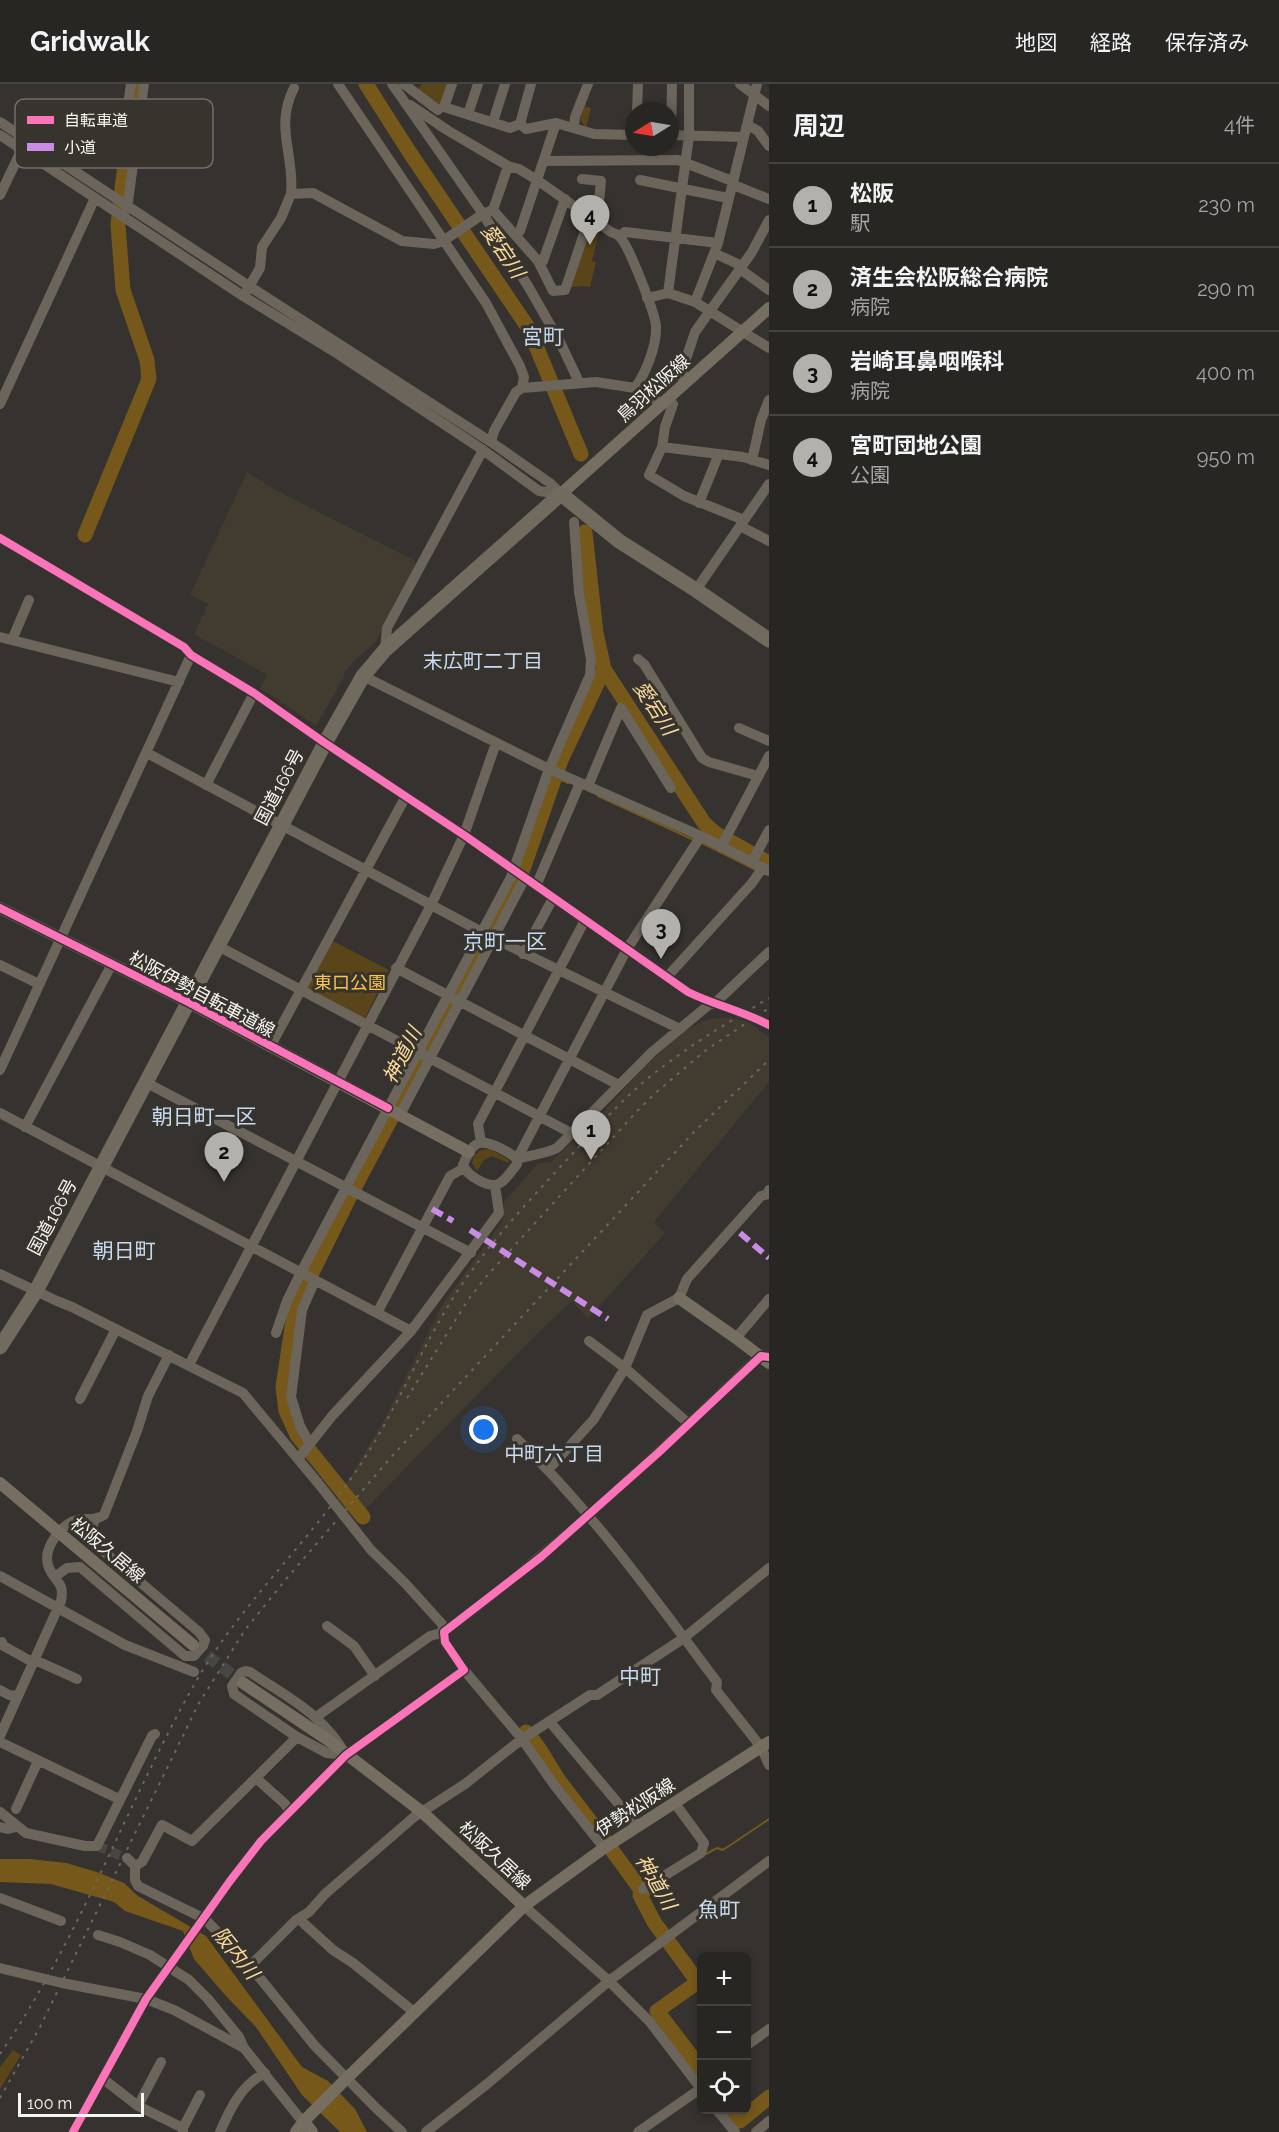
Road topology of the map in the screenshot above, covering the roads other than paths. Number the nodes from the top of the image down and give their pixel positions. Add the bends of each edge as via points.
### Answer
1 (131, 84) edge
2 (144, 84) edge
3 (338, 84) edge
4 (392, 84) edge
5 (404, 84) edge
6 (452, 84) edge
7 (478, 84) edge
8 (505, 84) edge
9 (531, 84) edge
10 (588, 84) edge
11 (638, 84) edge
12 (672, 84) edge
13 (689, 84) edge
14 (740, 84) edge
15 (294, 88) dead end
16 (756, 89) edge
17 (134, 99) edge
18 (139, 99) edge
19 (404, 102) junction
20 (637, 102) edge
21 (672, 102) edge
22 (769, 106) edge
23 (438, 110) dead end
24 (468, 114) junction
25 (0, 122) edge
26 (493, 122) junction
27 (556, 123) junction
28 (519, 124) junction
29 (748, 125) junction
30 (574, 127) junction
31 (15, 132) edge
32 (0, 135) edge
33 (625, 135) edge
34 (679, 136) edge
35 (688, 136) junction
36 (744, 137) junction
37 (15, 145) edge
38 (769, 146) edge
39 (544, 161) junction
40 (686, 162) junction
41 (15, 164) edge
42 (508, 166) junction
43 (50, 168) edge
44 (71, 168) edge
45 (130, 168) edge
46 (582, 179) dead end
47 (537, 180) junction
48 (640, 180) dead end
49 (732, 181) junction
50 (683, 189) junction
51 (291, 194) junction
52 (0, 195) edge
53 (95, 198) junction
54 (728, 198) junction
55 (565, 199) junction
56 (769, 199) edge
57 (127, 204) junction
58 (488, 212) junction
59 (125, 218) junction
60 (593, 218) junction
61 (769, 220) edge
62 (515, 235) junction
63 (620, 236) junction
64 (677, 238) junction
65 (443, 241) junction
66 (716, 248) junction
67 (538, 261) junction
68 (741, 267) junction
69 (769, 290) edge
70 (246, 291) junction
71 (669, 293) junction
72 (647, 298) junction
73 (695, 302) junction
74 (769, 308) edge
75 (710, 313) junction
76 (742, 332) junction
77 (769, 348) edge
78 (576, 383) junction
79 (683, 385) junction
80 (526, 388) junction
81 (635, 388) junction
82 (769, 399) edge
83 (664, 402) junction
84 (0, 404) edge
85 (487, 446) junction
86 (662, 447) junction
87 (718, 456) junction
88 (752, 459) junction
89 (769, 465) edge
90 (769, 484) edge
91 (561, 494) junction
92 (699, 502) junction
93 (574, 522) dead end
94 (742, 523) junction
95 (0, 538) edge
96 (769, 540) edge
97 (696, 590) junction
98 (29, 600) dead end
99 (0, 637) edge
100 (12, 640) junction
101 (769, 640) edge
102 (385, 650) junction
103 (191, 655) junction
104 (638, 659) dead end
105 (363, 676) junction
106 (178, 681) junction
107 (254, 693) junction
108 (739, 728) dead end
109 (769, 741) edge
110 (325, 743) junction
111 (496, 743) junction
112 (147, 753) junction
113 (769, 756) edge
114 (549, 769) junction
115 (758, 776) junction
116 (206, 785) junction
117 (581, 786) junction
118 (671, 788) dead end
119 (406, 796) junction
120 (281, 824) junction
121 (769, 830) edge
122 (464, 835) junction
123 (699, 840) junction
124 (721, 846) junction
125 (755, 855) junction
126 (769, 855) edge
127 (367, 870) junction
128 (514, 871) junction
129 (763, 871) edge
130 (525, 878) junction
131 (536, 886) junction
132 (553, 898) junction
133 (431, 904) junction
134 (0, 909) edge
135 (585, 920) junction
136 (487, 935) junction
137 (61, 938) junction
138 (218, 946) junction
139 (627, 949) junction
140 (769, 952) edge
141 (523, 954) junction
142 (112, 964) junction
143 (0, 965) edge
144 (396, 968) junction
145 (559, 971) junction
146 (667, 977) junction
147 (39, 984) junction
148 (301, 991) junction
149 (603, 993) junction
150 (447, 995) junction
151 (460, 1001) junction
152 (188, 1002) junction
153 (712, 1004) junction
154 (366, 1025) junction
155 (769, 1025) edge
156 (680, 1029) junction
157 (523, 1035) junction
158 (270, 1047) junction
159 (418, 1052) junction
160 (430, 1059) junction
161 (569, 1059) junction
162 (0, 1070) edge
163 (145, 1082) junction
164 (337, 1082) junction
165 (618, 1086) junction
166 (494, 1091) junction
167 (388, 1108) junction
168 (0, 1113) edge
169 (400, 1115) junction
170 (539, 1115) junction
171 (25, 1126) junction
172 (571, 1133) junction
173 (481, 1142) junction
174 (469, 1152) junction
175 (517, 1159) junction
176 (296, 1160) junction
177 (100, 1167) junction
178 (464, 1168) junction
179 (495, 1185) junction
180 (351, 1190) junction
181 (769, 1193) edge
182 (422, 1228) junction
183 (252, 1246) junction
184 (471, 1253) junction
185 (0, 1274) edge
186 (308, 1276) junction
187 (36, 1291) junction
188 (679, 1298) junction
189 (769, 1299) edge
190 (377, 1313) junction
191 (116, 1329) junction
192 (411, 1331) junction
193 (276, 1333) dead end
194 (736, 1338) junction
195 (589, 1341) dead end
196 (0, 1347) edge
197 (169, 1355) junction
198 (766, 1359) edge
199 (189, 1365) junction
200 (625, 1368) junction
201 (80, 1399) dead end
202 (688, 1424) junction
203 (517, 1439) dead end
204 (310, 1444) junction
205 (298, 1459) junction
206 (549, 1469) junction
207 (0, 1483) edge
208 (588, 1515) junction
209 (94, 1519) junction
210 (59, 1532) junction
211 (769, 1568) edge
212 (0, 1576) edge
213 (56, 1576) junction
214 (59, 1608) junction
215 (327, 1626) dead end
216 (444, 1632) junction
217 (684, 1638) junction
218 (2, 1642) dead end
219 (172, 1645) junction
220 (193, 1645) tunnel mouth
221 (164, 1659) junction
222 (34, 1662) junction
223 (464, 1670) junction
224 (194, 1672) dead end
225 (375, 1676) junction
226 (77, 1679) dead end
227 (243, 1683) tunnel mouth
228 (0, 1690) edge
229 (18, 1696) junction
230 (316, 1717) junction
231 (550, 1722) junction
232 (155, 1734) dead end
233 (0, 1736) edge
234 (297, 1737) junction
235 (527, 1737) junction
236 (0, 1742) edge
237 (765, 1744) edge
238 (346, 1755) junction
239 (38, 1761) junction
240 (769, 1765) edge
241 (256, 1778) junction
242 (119, 1799) junction
243 (674, 1802) junction
244 (15, 1809) dead end
245 (289, 1811) junction
246 (0, 1812) edge
247 (422, 1812) junction
248 (638, 1826) junction
249 (0, 1827) edge
250 (16, 1827) junction
251 (607, 1846) junction
252 (769, 1862) edge
253 (643, 1889) dead end
254 (0, 1898) edge
255 (524, 1906) junction
256 (299, 1919) junction
257 (62, 1921) dead end
258 (203, 1921) junction
259 (98, 1935) dead end
260 (250, 1966) junction
261 (169, 1967) junction
262 (0, 1968) edge
263 (609, 1981) junction
264 (146, 1999) junction
265 (414, 2012) junction
266 (769, 2029) edge
267 (751, 2043) edge
268 (244, 2048) junction
269 (161, 2062) dead end
270 (265, 2073) junction
271 (102, 2078) junction
272 (343, 2082) junction
273 (697, 2083) edge
274 (697, 2091) edge
275 (200, 2095) dead end
276 (138, 2106) junction
277 (721, 2114) edge
278 (307, 2119) junction
279 (769, 2121) edge
280 (183, 2130) edge
281 (73, 2132) edge
282 (220, 2132) edge
283 (296, 2132) edge
284 (312, 2132) edge
285 (402, 2132) edge
286 (426, 2132) edge
287 (638, 2132) edge
288 (735, 2132) edge
289 (756, 2132) edge

1 - 17 street
2 - 18 street
3 - 65 street
4 - 19 street
5 - 23 street
6 - 24 street via 444,107
7 - 24 street
8 - 26 street
9 - 28 street
10 - 30 street
11 - 20 street
12 - 21 street
13 - 35 street
14 - 16 street
15 - 51 street via 287,101 284,134 292,171
16 - 22 street
16 - 29 street
19 - 42 street
19 - 58 street
24 - 26 street
25 - 31 street
26 - 28 street via 510,128
27 - 28 street via 526,129
27 - 30 street
27 - 39 street
29 - 36 street
29 - 38 street
30 - 33 street via 594,134
32 - 37 street
34 - 35 street
35 - 36 street
35 - 40 street
36 - 49 street
39 - 40 street
39 - 47 street
40 - 49 street
40 - 50 street
41 - 52 street
42 - 47 street
42 - 58 street
43 - 53 street
44 - 57 street
45 - 57 street
46 - 60 street via 601,182 598,213
47 - 55 street
47 - 62 street via 520,231
48 - 50 street
49 - 54 street
49 - 56 street
50 - 54 street
50 - 64 street
51 - 65 street via 313,193 402,241
51 - 70 street via 262,247 260,268
53 - 59 street
53 - 84 street
54 - 66 street
55 - 60 street
55 - 67 street via 543,261
57 - 59 street
57 - 70 street
58 - 62 street
58 - 65 street
58 - 78 street via 560,342
59 - 70 street
60 - 63 street
60 - 67 street via 565,290 554,291
61 - 68 street
62 - 67 street
63 - 64 street via 625,232
63 - 72 street
64 - 66 street
64 - 71 street
65 - 80 street via 507,339
66 - 68 street
66 - 73 street
68 - 69 street
68 - 75 street
70 - 85 street via 338,354
71 - 72 street
71 - 73 street
72 - 81 street via 656,327 645,369
73 - 75 street
74 - 76 main road, 鳥羽松阪線
75 - 76 street
75 - 79 street via 692,339 683,368
76 - 77 street
76 - 79 main road, 鳥羽松阪線
78 - 80 street
78 - 81 street
79 - 83 main road, 鳥羽松阪線
80 - 85 street via 516,392
81 - 83 street
82 - 88 street
83 - 86 street via 673,404
83 - 91 main road, 鳥羽松阪線
85 - 91 street via 539,491
85 - 102 street via 387,628
86 - 87 street
86 - 92 street via 649,475
87 - 88 street
87 - 92 street
88 - 89 street
90 - 94 street
91 - 97 highway via 619,541
91 - 102 highway, 国道166号
92 - 94 street
93 - 114 street via 579,592 591,668
94 - 96 street
94 - 97 street
95 - 103 street via 184,647
97 - 101 highway
98 - 100 street
99 - 100 street
100 - 106 street
102 - 105 highway, 国道166号
103 - 106 street
103 - 107 street
104 - 115 street via 702,758
105 - 110 highway, 国道166号
105 - 111 street
106 - 112 street
107 - 110 street
107 - 116 street
108 - 109 street
110 - 119 street
110 - 120 highway, 国道166号
111 - 114 street
111 - 122 street
112 - 116 street
112 - 137 street
113 - 115 street
114 - 117 street
114 - 128 street
115 - 124 street
116 - 120 street
117 - 118 street via 621,708
117 - 123 street
117 - 131 street
119 - 122 street
119 - 127 street
120 - 127 street
120 - 138 highway, 国道166号
121 - 125 street
122 - 128 street
122 - 133 street
123 - 124 street
123 - 139 street
124 - 125 street
125 - 126 street
125 - 129 street
127 - 133 street
127 - 148 street
128 - 130 street
128 - 136 street
129 - 146 street
130 - 131 street
130 - 136 street
131 - 132 street
132 - 135 street
132 - 141 street
133 - 136 street
133 - 144 street
134 - 137 main road, 松阪伊勢自転車道線
135 - 139 street
135 - 145 street
136 - 141 street
136 - 150 street
136 - 151 street
137 - 142 main road, 松阪伊勢自転車道線
137 - 147 street
138 - 148 street
138 - 152 highway, 国道166号
139 - 146 street
139 - 149 street
140 - 153 street
141 - 145 street
142 - 152 main road, 松阪伊勢自転車道線
142 - 171 street
143 - 147 street
144 - 150 street
144 - 154 street
145 - 149 street
145 - 157 street
146 - 153 street
147 - 162 street
148 - 154 street
148 - 158 street
149 - 156 street
149 - 161 street
150 - 151 street
150 - 159 street
151 - 157 street
151 - 160 street
152 - 158 main road, 松阪伊勢自転車道線
152 - 163 highway, 国道166号
153 - 155 street
153 - 156 street
154 - 159 street
154 - 164 street
156 - 165 street
157 - 161 street
157 - 166 street
158 - 164 main road, 松阪伊勢自転車道線
159 - 160 street
159 - 167 street
160 - 166 street
160 - 169 street
161 - 165 street
161 - 170 street
163 - 176 street
163 - 177 highway, 国道166号
164 - 167 main road, 松阪伊勢自転車道線
164 - 176 street
165 - 172 street
166 - 170 street
166 - 173 street via 478,1124
167 - 169 main road, 松阪伊勢自転車道線
167 - 180 street
168 - 171 street
169 - 174 main road, 松阪伊勢自転車道線
170 - 172 street
170 - 175 street
171 - 177 street
172 - 175 street via 549,1152
173 - 174 street
173 - 175 street
174 - 178 street
175 - 179 street via 517,1164
176 - 180 street
176 - 183 street
177 - 183 street
177 - 187 highway, 国道166号
178 - 179 street via 468,1174
178 - 182 street via 450,1176
179 - 184 street via 499,1213
180 - 182 street
180 - 186 street
181 - 188 street via 761,1196 687,1279
182 - 184 street
182 - 190 street
183 - 186 street
183 - 199 street
184 - 192 street
185 - 187 street
186 - 190 street
186 - 193 street via 287,1300
186 - 204 street via 291,1397
187 - 191 street
187 - 196 highway, 国道166号
188 - 194 main road
188 - 200 street via 646,1315
189 - 194 street
190 - 192 street
191 - 197 street
191 - 201 street
192 - 204 street
194 - 198 main road
195 - 200 street
197 - 199 street
197 - 209 street via 148,1396 108,1508 104,1515
198 - 202 street
199 - 205 street via 243,1393
200 - 202 street
200 - 206 street via 594,1419
202 - 208 street
203 - 206 street
204 - 205 street
205 - 216 street via 371,1550 442,1624
206 - 208 street
207 - 210 main road, 松阪久居線
208 - 216 street via 542,1557
208 - 217 street
209 - 210 street via 75,1520
209 - 219 street via 94,1543 205,1640 190,1657
210 - 213 street via 47,1555
210 - 220 main road, 松阪久居線
211 - 217 street
212 - 214 street
213 - 214 street via 62,1592
213 - 219 street via 68,1568 80,1567
214 - 221 street via 125,1646
214 - 222 street
215 - 225 street via 354,1646
216 - 223 street via 445,1642
216 - 225 street via 430,1636
217 - 231 street
217 - 237 street via 717,1682 716,1690
218 - 222 street
219 - 221 street
221 - 224 street
222 - 226 street
222 - 229 street
223 - 235 street
223 - 238 street
225 - 230 street
227 - 238 main road, 松阪久居線
228 - 229 street
229 - 233 street
230 - 234 street via 250,1672 241,1673 232,1686 234,1694
230 - 238 street
231 - 235 street
231 - 248 street
232 - 242 street
234 - 238 street via 327,1753
234 - 241 street
235 - 247 street
235 - 251 street via 555,1786
236 - 239 street
237 - 240 street
237 - 243 main road, 伊勢松阪線
238 - 245 street
238 - 247 main road, 松阪久居線
239 - 242 street
239 - 244 street
241 - 245 street
241 - 258 street via 192,1841 162,1825 142,1862 131,1862 138,1886
242 - 250 street via 97,1846 34,1835
243 - 248 main road, 伊勢松阪線
243 - 253 street via 704,1843 701,1853
245 - 258 street via 242,1865
246 - 250 street
247 - 255 main road, 松阪久居線
247 - 256 street
248 - 251 main road, 伊勢松阪線
249 - 250 street
251 - 255 main road, 伊勢松阪線
252 - 263 street
254 - 257 street
255 - 263 street
255 - 265 main road, 松阪久居線
256 - 260 street
256 - 265 street
258 - 260 street
258 - 261 street
259 - 261 street via 150,1955
260 - 272 street
261 - 264 street
261 - 268 street via 204,1995
262 - 264 street
263 - 273 street via 650,2022
263 - 286 street
264 - 268 street
264 - 271 street
265 - 272 main road, 松阪久居線
266 - 267 street
268 - 270 street
269 - 276 street
270 - 278 street via 298,2116
270 - 282 street via 244,2088
271 - 276 street
271 - 281 street
272 - 278 main road, 松阪久居線
272 - 285 street
274 - 287 street
275 - 280 street
276 - 280 street
277 - 288 street
278 - 283 main road, 松阪久居線
278 - 284 main road
279 - 289 street

